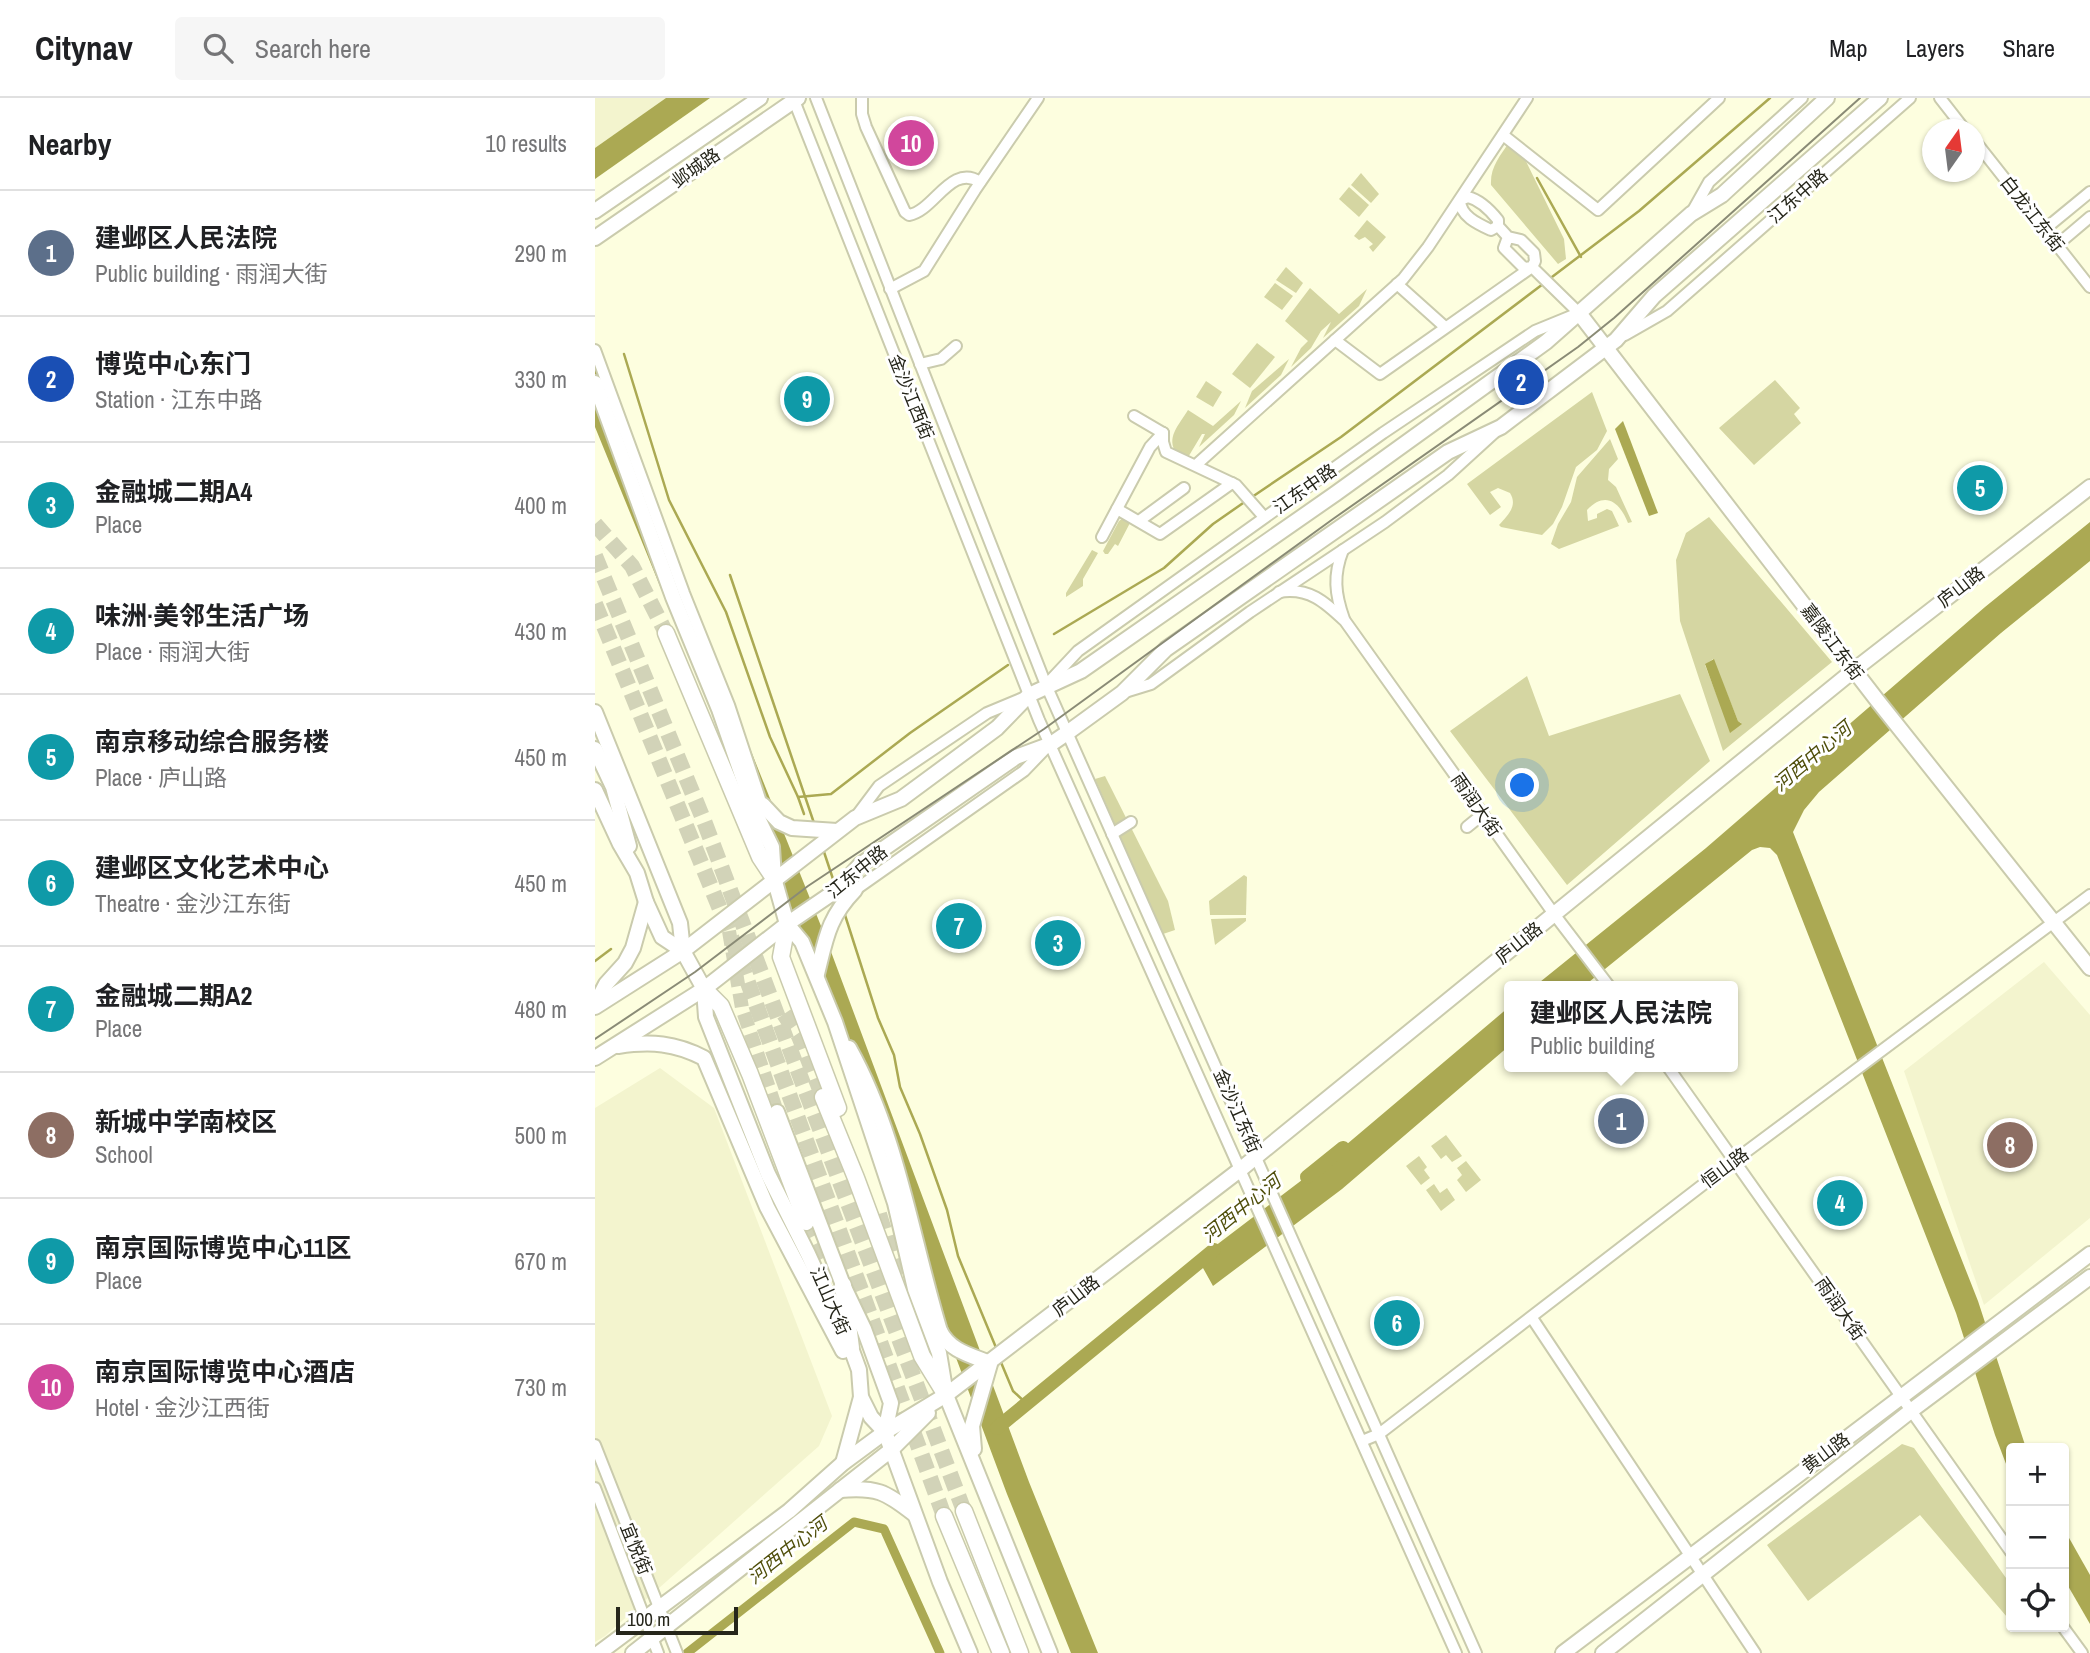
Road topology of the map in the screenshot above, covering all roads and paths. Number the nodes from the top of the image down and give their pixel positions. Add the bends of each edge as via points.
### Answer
1 (760, 98) edge
2 (816, 98) edge
3 (862, 98) edge
4 (1038, 98) edge
5 (1527, 98) edge
6 (1719, 98) edge
7 (1802, 98) edge
8 (1827, 98) edge
9 (1880, 98) edge
10 (1910, 98) edge
11 (1940, 98) edge
12 (795, 99) edge
13 (1956, 119) edge
14 (1503, 135) junction
15 (1985, 154) edge
16 (957, 172) dead end
17 (980, 182) junction
18 (946, 188) junction
19 (2090, 192) edge
20 (1459, 200) junction
21 (595, 211) edge
22 (1691, 214) junction
23 (2090, 217) edge
24 (1498, 226) junction
25 (2045, 229) junction
26 (1508, 237) junction
27 (595, 238) edge
28 (2057, 245) junction
29 (1532, 267) junction
30 (1397, 284) junction
31 (2090, 287) edge
32 (890, 289) junction
33 (1579, 313) junction
34 (1444, 327) junction
35 (1335, 340) junction
36 (1611, 343) junction
37 (956, 346) dead end
38 (595, 350) edge
39 (919, 364) junction
40 (595, 383) edge
41 (1134, 416) dead end
42 (1501, 427) junction
43 (1163, 433) junction
44 (1196, 465) junction
45 (1232, 483) junction
46 (2090, 487) edge
47 (1184, 488) dead end
48 (1117, 509) junction
49 (1264, 517) junction
50 (1139, 521) junction
51 (1102, 537) dead end
52 (1343, 550) junction
53 (1279, 592) junction
54 (1345, 621) junction
55 (666, 633) tunnel mouth
56 (1854, 670) junction
57 (1046, 685) junction
58 (1122, 693) junction
59 (1029, 695) junction
60 (595, 712) edge
61 (1067, 733) junction
62 (1051, 744) junction
63 (595, 749) edge
64 (595, 790) edge
65 (763, 805) junction
66 (1483, 814) junction
67 (855, 817) junction
68 (1131, 822) dead end
69 (1467, 827) dead end
70 (837, 831) junction
71 (1112, 834) junction
72 (767, 835) junction
73 (637, 873) junction
74 (774, 878) junction
75 (837, 890) junction
76 (855, 890) junction
77 (2090, 895) edge
78 (646, 902) junction
79 (1554, 914) junction
80 (2053, 923) junction
81 (787, 924) junction
82 (683, 951) junction
83 (2090, 968) edge
84 (817, 974) junction
85 (1604, 981) edge
86 (704, 989) junction
87 (595, 1006) edge
88 (835, 1022) junction
89 (610, 1047) junction
90 (595, 1058) edge
91 (1672, 1072) edge
92 (823, 1097) tunnel mouth
93 (777, 1112) tunnel mouth
94 (1257, 1156) junction
95 (1735, 1160) junction
96 (1241, 1169) junction
97 (880, 1214) tunnel mouth
98 (806, 1222) tunnel mouth
99 (2090, 1254) edge
100 (2090, 1277) edge
101 (842, 1285) junction
102 (1532, 1318) junction
103 (940, 1331) junction
104 (851, 1348) junction
105 (939, 1353) junction
106 (990, 1363) junction
107 (859, 1370) junction
108 (946, 1395) junction
109 (1901, 1395) junction
110 (861, 1397) junction
111 (1912, 1410) junction
112 (885, 1432) junction
113 (1379, 1434) junction
114 (1362, 1441) junction
115 (595, 1445) edge
116 (891, 1450) junction
117 (843, 1463) junction
118 (975, 1464) junction
119 (595, 1488) edge
120 (838, 1490) junction
121 (964, 1511) tunnel mouth
122 (915, 1515) junction
123 (944, 1516) tunnel mouth
124 (2006, 1545) edge
125 (1691, 1556) junction
126 (1703, 1575) junction
127 (660, 1609) junction
128 (645, 1620) junction
129 (667, 1627) junction
130 (2067, 1632) edge
131 (653, 1639) junction
132 (599, 1653) edge
133 (633, 1653) edge
134 (658, 1653) edge
135 (677, 1653) edge
136 (970, 1653) edge
137 (1001, 1653) edge
138 (1020, 1653) edge
139 (1050, 1653) edge
140 (1456, 1653) edge
141 (1476, 1653) edge
142 (1563, 1653) edge
143 (1603, 1653) edge
144 (1755, 1653) edge
145 (2082, 1653) edge

1 - 21 main road, 邺城路
2 - 32 street, 金沙江西街
3 - 18 street via 866,127 905,212 916,214
4 - 17 street
5 - 14 street
6 - 14 street via 1598,210
7 - 22 street via 1709,182
8 - 22 main road, 江东中路 via 1722,195
9 - 36 main road, 江东中路 via 1654,296
10 - 36 street, 江东中路 via 1667,311
11 - 13 street
12 - 27 main road, 邺城路
12 - 59 street, 金沙江西街
14 - 20 street
15 - 25 street, 白龙江东街
16 - 18 street
17 - 18 street via 968,177
17 - 32 street via 924,271
19 - 25 street
20 - 24 street via 1465,214 1491,230
20 - 24 street via 1475,199 1493,213
20 - 30 street
22 - 33 main road, 江东中路
23 - 28 street
24 - 26 street
25 - 28 street, 白龙江东街
26 - 29 street via 1521,240 1534,253
26 - 29 street via 1507,253 1524,268
28 - 31 street, 白龙江东街
29 - 33 street
29 - 34 street
30 - 34 street
30 - 35 street
32 - 39 street, 金沙江西街
33 - 36 main road, 嘉陵江东街
33 - 49 street, 江东中路 via 1535,331
33 - 57 main road, 江东中路 via 1546,342 1335,494 1081,671
34 - 35 street via 1380,374
35 - 44 street
36 - 42 main road, 江东中路
36 - 56 main road, 嘉陵江东街
37 - 39 street via 941,359
38 - 65 street
39 - 57 street, 金沙江西街
40 - 72 main road
41 - 43 street
42 - 52 street, 江东中路 via 1448,475
42 - 58 main road, 江东中路 via 1448,452 1166,649
43 - 44 street via 1166,452
43 - 48 street via 1150,447
44 - 45 street
45 - 49 street
45 - 50 street via 1160,534
46 - 56 main road, 庐山路
47 - 50 street
48 - 50 street
48 - 51 street
49 - 57 street, 江东中路 via 1078,651
52 - 53 street, 江东中路
52 - 54 street via 1335,579
53 - 54 street via 1315,595
53 - 58 street, 江东中路 via 1151,684
54 - 66 street, 雨润大街
55 - 74 highway via 759,858
56 - 79 main road, 庐山路
56 - 80 main road, 嘉陵江东街
57 - 59 main road, 江东中路
57 - 61 street, 金沙江东街
58 - 61 main road, 江东中路
59 - 62 street, 金沙江东街
59 - 67 main road, 江东中路 via 997,728 901,799
59 - 67 street, 江东中路 via 987,713 879,786
60 - 82 main road via 680,923
61 - 62 main road, 江东中路
61 - 71 street, 金沙江东街
62 - 75 main road, 江东中路 via 1016,757 860,865
62 - 76 street via 1024,771
62 - 96 street, 金沙江东街 via 1146,970
63 - 73 main road via 613,788
64 - 73 main road
65 - 70 main road via 792,828
65 - 72 street
66 - 69 street
66 - 79 street, 雨润大街
67 - 70 main road, 江东中路
68 - 71 street
70 - 74 main road, 江东中路
71 - 94 street, 金沙江东街
72 - 74 main road
73 - 78 main road
74 - 81 main road
74 - 82 main road, 江东中路
75 - 76 street
75 - 81 main road, 江东中路
76 - 84 main road via 827,929
77 - 80 street, 恒山路
78 - 82 main road via 662,937
78 - 87 main road via 633,948
79 - 85 street, 雨润大街
79 - 94 main road, 庐山路
80 - 83 main road, 嘉陵江东街
80 - 95 street, 恒山路
81 - 84 main road via 802,942
81 - 86 main road, 江东中路
81 - 97 highway via 781,957
82 - 86 main road, 江山大街
82 - 87 main road, 江东中路
84 - 88 main road
86 - 89 main road, 江东中路
86 - 98 highway via 726,1017
86 - 104 main road, 江山大街 via 706,1017 768,1174
88 - 103 main road via 884,1125
88 - 105 main road via 895,1203 915,1289
89 - 90 main road, 江东中路
89 - 107 main road via 667,1044 704,1058 767,1207 844,1353
91 - 95 street, 雨润大街
92 - 108 highway via 922,1356
93 - 101 main road
94 - 96 main road, 庐山路
94 - 113 street, 金沙江东街
95 - 102 street, 恒山路
95 - 109 street, 雨润大街
96 - 106 main road, 庐山路
96 - 114 street, 金沙江东街
99 - 109 main road, 黄山路
100 - 111 main road, 黄山路
101 - 104 highway
101 - 112 main road via 891,1403
102 - 113 street, 恒山路
102 - 125 street
103 - 105 main road
103 - 106 main road via 956,1349
104 - 107 main road, 江山大街
105 - 108 main road
106 - 108 main road, 庐山路
106 - 118 main road via 971,1426
107 - 110 main road, 江山大街
108 - 112 main road, 庐山路
108 - 116 main road, 庐山路
108 - 118 main road
109 - 111 street, 雨润大街
109 - 125 main road, 黄山路
110 - 112 main road, 江山大街 via 871,1418
110 - 117 main road
111 - 124 street, 雨润大街
111 - 126 main road, 黄山路
112 - 116 main road, 江山大街
112 - 117 main road, 庐山路
113 - 114 street, 恒山路
113 - 141 street, 金沙江东街
114 - 140 street, 金沙江东街
115 - 127 street, 宜悦街
116 - 120 main road, 庐山路
116 - 122 main road, 江山大街
117 - 127 main road, 庐山路 via 789,1511
118 - 139 main road
119 - 128 street, 宜悦街
120 - 122 main road via 867,1488 892,1496
120 - 129 main road, 庐山路
121 - 138 highway
122 - 136 main road, 江山大街
123 - 137 highway
125 - 126 street
125 - 142 main road, 黄山路
126 - 143 main road, 黄山路
126 - 144 street
127 - 128 main road, 庐山路
127 - 129 street, 宜悦街
128 - 131 street, 宜悦街
128 - 132 main road, 庐山路
129 - 131 main road, 庐山路
129 - 135 street, 宜悦街
130 - 145 street
131 - 133 main road, 庐山路
131 - 134 street, 宜悦街

